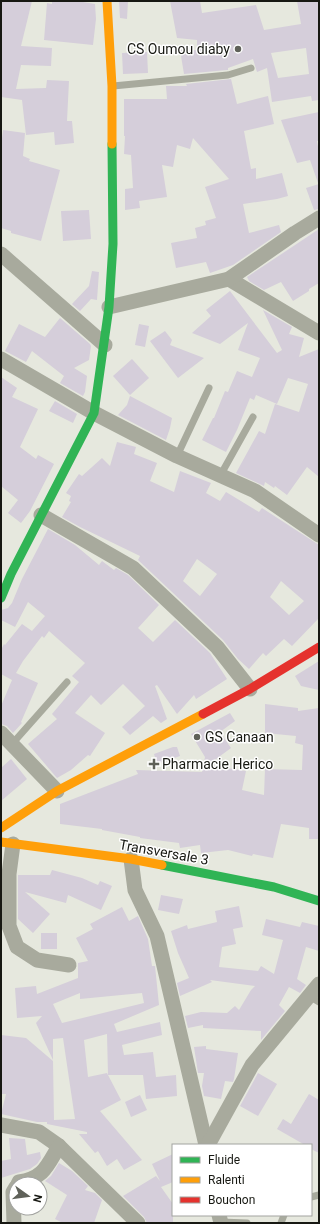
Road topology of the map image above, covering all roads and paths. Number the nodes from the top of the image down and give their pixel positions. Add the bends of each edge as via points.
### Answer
1 (107, 1) edge
2 (251, 68) dead end
3 (112, 86) junction
4 (319, 218) edge
5 (1, 254) edge
6 (229, 279) junction
7 (109, 307) junction
8 (319, 333) edge
9 (105, 345) junction
10 (1, 359) edge
11 (209, 388) dead end
12 (94, 413) junction
13 (253, 417) dead end
14 (177, 456) junction
15 (220, 476) junction
16 (41, 515) junction
17 (319, 535) edge
18 (6, 570) edge
19 (1, 598) edge
20 (319, 647) edge
21 (67, 682) dead end
22 (250, 689) junction
23 (1, 732) edge
24 (12, 744) junction
25 (57, 791) junction
26 (1, 828) edge
27 (7, 843) edge
28 (131, 859) junction
29 (319, 901) edge
30 (69, 965) dead end
31 (319, 984) edge
32 (314, 999) edge
33 (1, 1125) edge
34 (207, 1144) edge
35 (208, 1144) edge
36 (59, 1146) junction
37 (36, 1176) edge
38 (220, 1220) edge
39 (138, 1223) edge
40 (247, 1223) edge

1 - 3 street
2 - 3 lane via 228,75
3 - 7 street via 113,244
4 - 6 street
5 - 9 street
6 - 7 street
6 - 8 street
7 - 9 street
9 - 12 street
10 - 12 street
11 - 14 lane
12 - 14 street
12 - 16 street
13 - 15 lane
14 - 15 street
15 - 17 street via 255,491
16 - 18 street
16 - 22 street via 133,568 216,647
18 - 19 street
20 - 22 street
21 - 24 lane
22 - 25 street
23 - 24 street
24 - 25 street
25 - 26 street
27 - 28 street, Transversale 3
27 - 30 street via 9,926 18,947 37,960
28 - 29 street, Transversale 3 via 274,887
28 - 34 street via 136,890 157,936
31 - 32 street
32 - 35 street via 252,1065
33 - 36 street via 39,1132
36 - 37 street via 43,1172
36 - 39 street
38 - 40 lane

